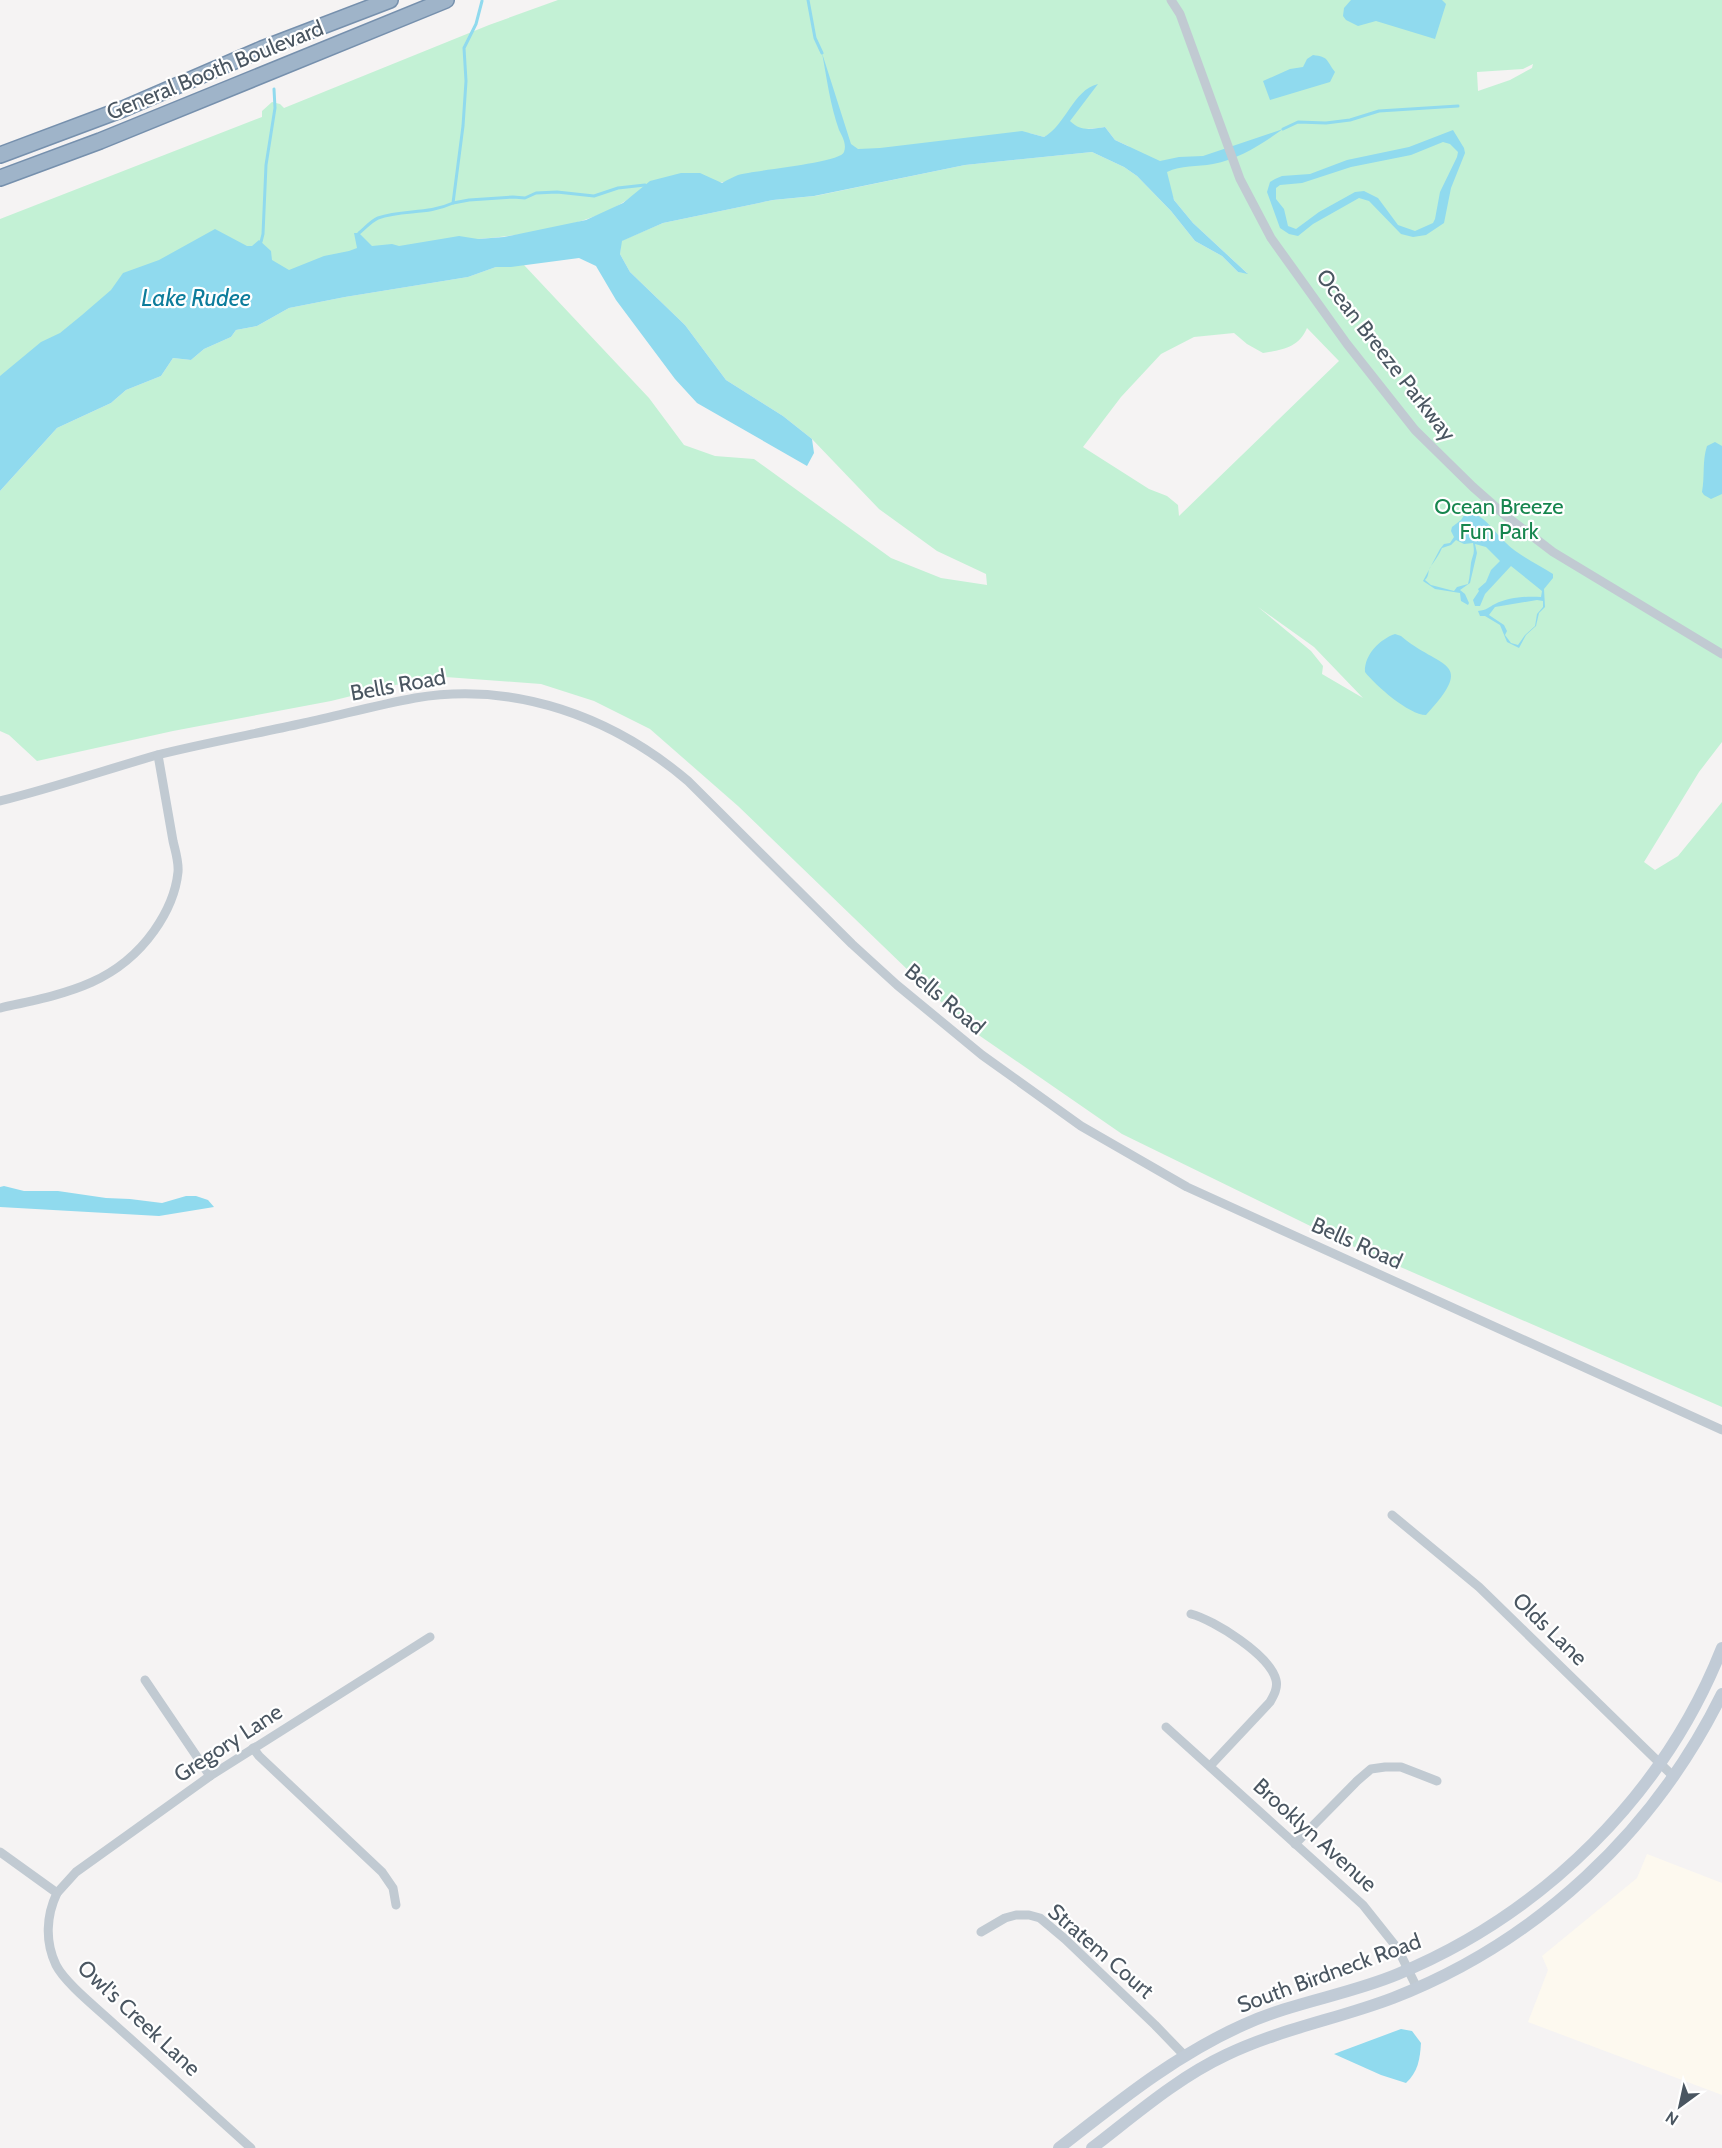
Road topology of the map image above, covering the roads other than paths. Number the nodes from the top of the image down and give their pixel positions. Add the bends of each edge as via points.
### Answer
1 (390, 0) edge
2 (446, 0) edge
3 (1171, 0) edge
4 (0, 155) edge
5 (0, 178) edge
6 (1722, 654) edge
7 (158, 755) junction
8 (0, 801) edge
9 (0, 1008) edge
10 (1722, 1430) edge
11 (1392, 1515) dead end
12 (1191, 1614) dead end
13 (430, 1637) dead end
14 (1722, 1648) edge
15 (145, 1680) dead end
16 (1722, 1694) edge
17 (1166, 1727) dead end
18 (253, 1748) junction
19 (1659, 1762) junction
20 (1210, 1766) junction
21 (210, 1776) junction
22 (1674, 1777) junction
23 (1437, 1780) dead end
24 (1295, 1844) junction
25 (0, 1852) edge
26 (57, 1893) junction
27 (396, 1905) dead end
28 (981, 1932) dead end
29 (1407, 1970) junction
30 (1417, 1988) junction
31 (1184, 2055) junction
32 (251, 2148) edge
33 (1059, 2148) edge
34 (1092, 2148) edge

1 - 4 highway, General Booth Boulevard
2 - 5 highway, General Booth Boulevard
3 - 6 street, Ocean Breeze Parkway via 1180,14 1240,179 1271,238 1415,430 1506,516 1553,552
7 - 8 street, Bells Road
7 - 9 street via 179,871 158,924 129,960 100,980
7 - 10 street, Bells Road via 438,695 511,698 545,704 598,722 643,746 674,769 897,985 982,1055 1082,1126 1187,1187
11 - 19 street, Olds Lane via 1479,1587
12 - 20 street via 1215,1624 1264,1660 1276,1680 1270,1702
13 - 18 street, Gregory Lane
14 - 19 main road, South Birdneck Road via 1696,1702
15 - 21 street
16 - 22 main road, South Birdneck Road
17 - 20 street, Brooklyn Avenue
18 - 21 street, Gregory Lane
18 - 27 street via 382,1872 393,1888
19 - 22 street, Olds Lane
19 - 29 main road, South Birdneck Road via 1611,1825 1546,1887 1486,1929
20 - 24 street, Brooklyn Avenue
21 - 26 street, Gregory Lane via 76,1872
22 - 30 main road, South Birdneck Road via 1617,1846 1536,1920
23 - 24 street via 1401,1767 1371,1769
24 - 29 street, Brooklyn Avenue via 1363,1905 1398,1949
25 - 26 street
26 - 32 street, Owl's Creek Lane via 48,1926 57,1967
28 - 31 street, Stratem Court via 1016,1915 1040,1918
29 - 30 street, Brooklyn Avenue
29 - 31 main road, South Birdneck Road via 1245,2024
30 - 34 main road, South Birdneck Road via 1281,2032 1224,2055 1166,2092
31 - 33 main road, South Birdneck Road

